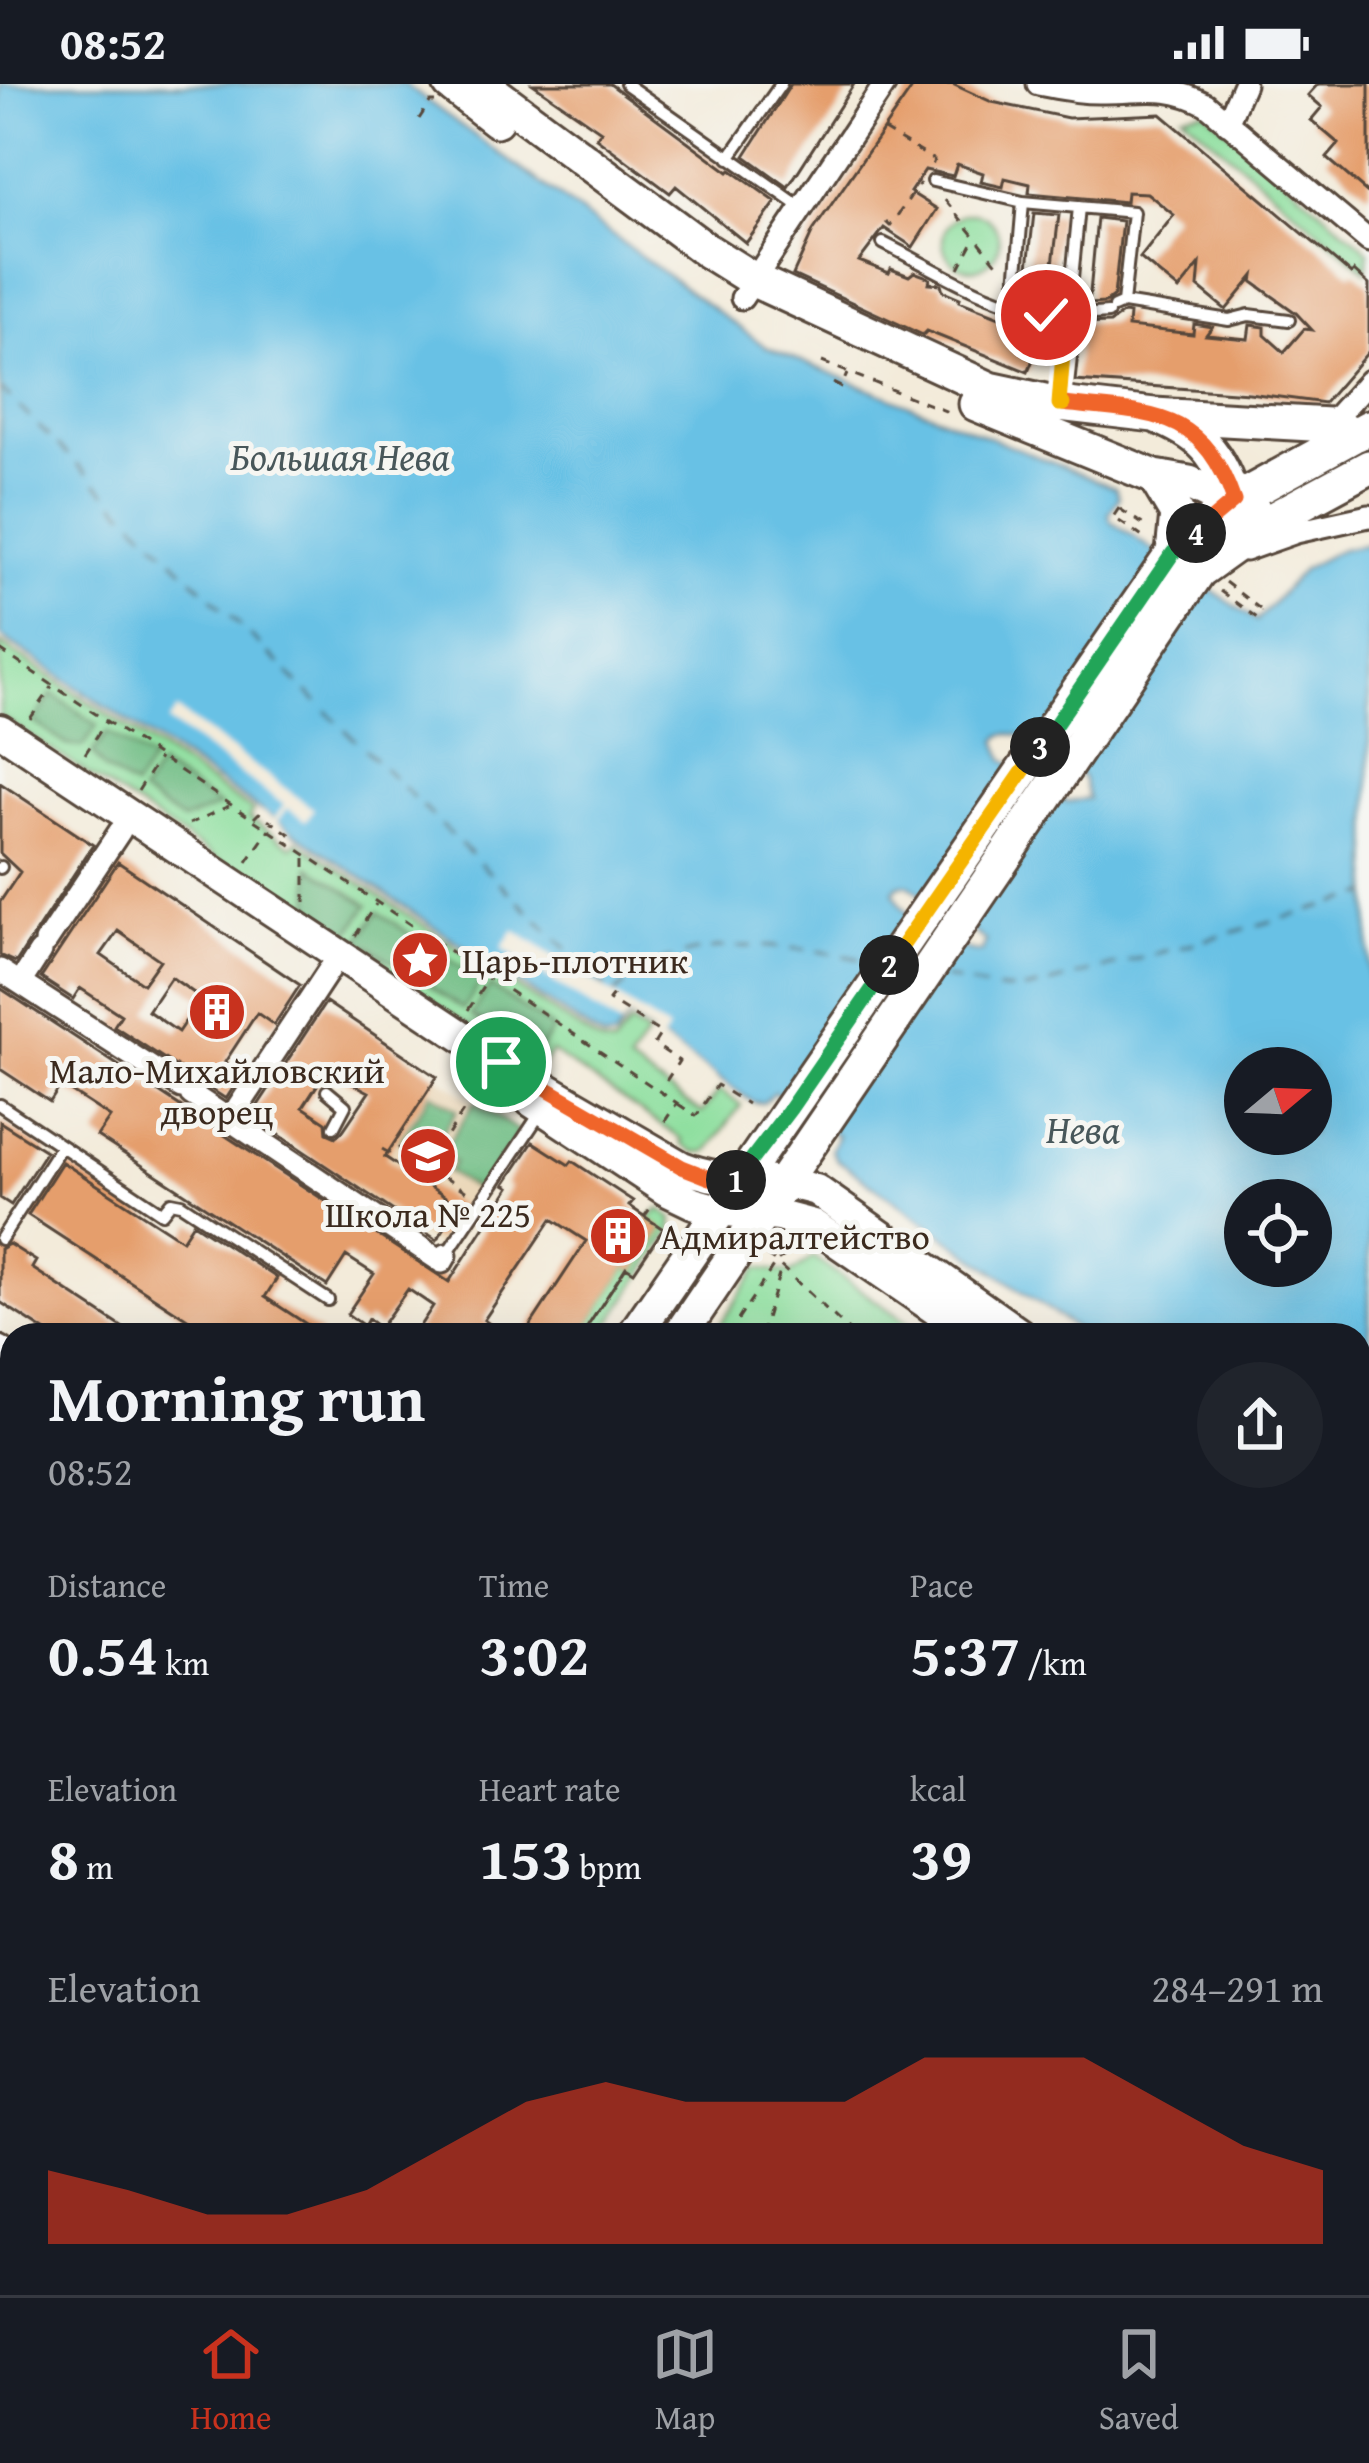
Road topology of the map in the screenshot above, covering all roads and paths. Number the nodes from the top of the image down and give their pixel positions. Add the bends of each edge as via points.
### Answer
1 (626, 84) edge
2 (781, 84) edge
3 (885, 84) edge
4 (1038, 84) edge
5 (1244, 84) edge
6 (462, 90) edge
7 (419, 119) dead end
8 (1227, 123) junction
9 (884, 130) dead end
10 (729, 158) junction
11 (933, 181) joint
12 (1022, 202) junction
13 (1079, 207) junction
14 (802, 208) junction
15 (886, 222) dead end
16 (975, 238) junction
17 (1369, 241) edge
18 (883, 243) dead end
19 (953, 278) junction
20 (1016, 284) junction
21 (748, 289) junction
22 (1014, 308) junction
23 (1115, 308) junction
24 (1066, 316) junction
25 (1289, 320) dead end
26 (821, 362) dead end
27 (848, 372) junction
28 (1369, 381) edge
29 (833, 383) dead end
30 (1059, 404) junction
31 (947, 412) dead end
32 (1154, 415) junction
33 (1352, 428) edge
34 (1369, 467) edge
35 (1155, 477) junction
36 (1234, 501) junction
37 (1369, 517) edge
38 (1282, 527) junction
39 (1191, 562) junction
40 (0, 650) edge
41 (53, 685) junction
42 (107, 721) junction
43 (13, 728) edge
44 (0, 751) edge
45 (160, 757) junction
46 (81, 761) dead end
47 (135, 796) dead end
48 (232, 805) junction
49 (253, 819) junction
50 (182, 827) dead end
51 (269, 830) junction
52 (120, 831) junction
53 (288, 843) junction
54 (304, 854) junction
55 (243, 868) dead end
56 (377, 902) junction
57 (305, 910) dead end
58 (352, 941) dead end
59 (0, 970) edge
60 (328, 970) junction
61 (490, 978) junction
62 (20, 983) junction
63 (613, 994) dead end
64 (464, 1017) dead end
65 (666, 1081) dead end
66 (327, 1091) dead end
67 (475, 1093) dead end
68 (677, 1103) junction
69 (747, 1104) dead end
70 (0, 1106) edge
71 (543, 1109) junction
72 (804, 1118) junction
73 (230, 1120) junction
74 (662, 1126) dead end
75 (334, 1127) dead end
76 (61, 1147) junction
77 (382, 1149) dead end
78 (428, 1166) junction
79 (419, 1180) dead end
80 (738, 1180) junction
81 (780, 1183) junction
82 (482, 1202) junction
83 (0, 1207) edge
84 (718, 1210) junction
85 (760, 1214) junction
86 (16, 1217) junction
87 (2, 1235) edge
88 (802, 1244) dead end
89 (763, 1253) dead end
90 (446, 1256) joint
91 (776, 1262) junction
92 (782, 1268) junction
93 (328, 1300) dead end
94 (642, 1323) edge
95 (688, 1323) edge
96 (736, 1323) edge
97 (765, 1323) edge
98 (841, 1323) edge
99 (956, 1323) edge
100 (1004, 1323) edge

1 - 10 lane
2 - 10 lane
3 - 14 street
4 - 8 street via 1184,92
5 - 8 street
6 - 7 path via 430,102
6 - 21 main road via 600,198
8 - 17 street
9 - 15 path via 934,160
10 - 14 lane
11 - 12 lane
11 - 16 path
12 - 13 lane
12 - 20 lane
13 - 23 lane via 1133,212
13 - 24 lane
14 - 21 street
16 - 19 path
16 - 20 path
18 - 19 lane
19 - 22 lane
20 - 22 lane
21 - 30 main road via 990,389
21 - 35 main road via 777,319
22 - 24 lane
23 - 24 lane
23 - 25 lane
24 - 30 lane
26 - 27 path
27 - 29 path via 841,387
27 - 31 path
28 - 33 street
30 - 32 main road
32 - 33 main road
32 - 36 main road via 1212,450
33 - 36 main road
34 - 38 main road
35 - 36 main road
35 - 39 main road
36 - 38 main road
36 - 39 main road
37 - 38 street
38 - 39 main road
39 - 39 path via 1262,611 1257,618
39 - 39 path via 1113,517 1119,508
39 - 72 main road
40 - 41 path
41 - 42 path
41 - 43 path
42 - 45 path
42 - 46 path
43 - 80 main road via 501,1062 682,1167
44 - 52 main road
45 - 47 path
45 - 48 path
48 - 49 path
48 - 50 path
49 - 51 path
49 - 53 path via 259,813 291,835
51 - 53 path
51 - 55 path
52 - 60 main road
52 - 62 street
53 - 54 path
54 - 56 path
54 - 57 path
56 - 58 path
56 - 61 path
59 - 62 street
60 - 71 main road
60 - 73 street via 265,1053
61 - 64 path
61 - 68 path
62 - 73 street
63 - 65 path via 610,1000 661,1033 654,1044 679,1061
66 - 75 lane via 345,1106
67 - 78 path
68 - 69 path via 696,1116 717,1085
68 - 74 path
70 - 76 lane
71 - 82 lane
71 - 84 main road via 666,1190
72 - 80 main road
72 - 81 main road
73 - 90 street via 442,1262
76 - 86 lane
76 - 93 lane via 163,1213 170,1202 181,1204
77 - 78 path via 399,1148
78 - 79 path
78 - 82 path
80 - 81 main road
80 - 84 main road
81 - 85 main road
81 - 100 main road via 817,1190
82 - 90 lane
83 - 86 lane
84 - 85 main road
84 - 94 main road
85 - 95 main road
85 - 99 main road via 813,1225
86 - 87 lane
88 - 91 path
89 - 91 path
91 - 92 path
91 - 96 path
92 - 97 path
92 - 98 path

